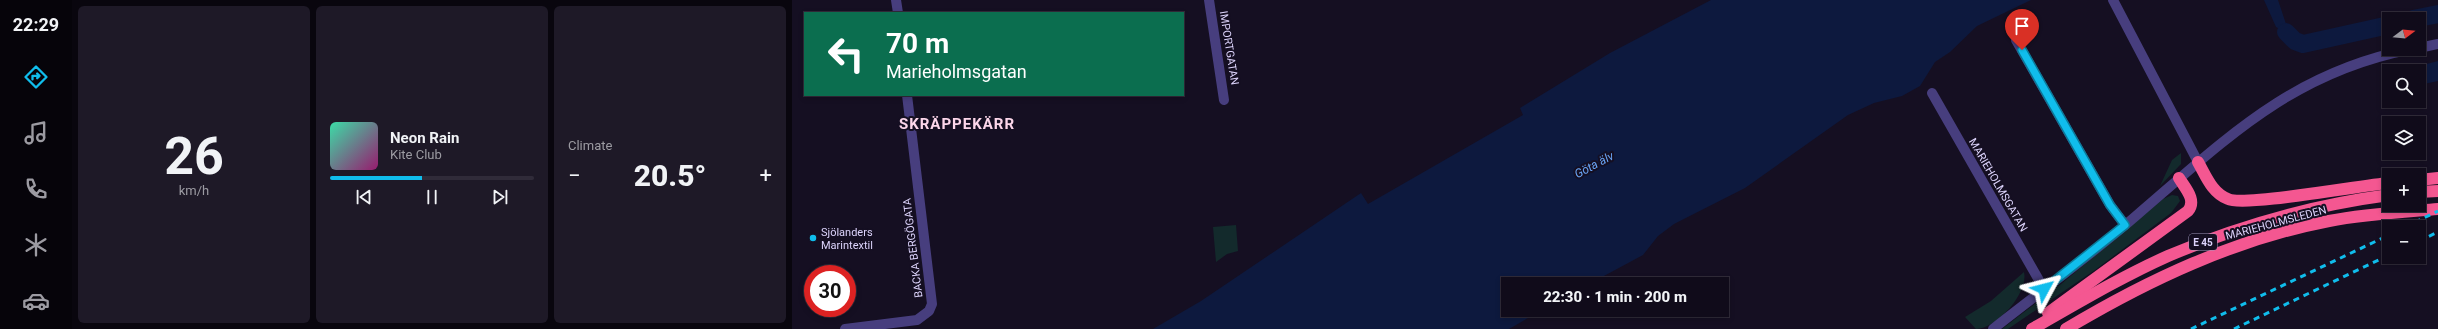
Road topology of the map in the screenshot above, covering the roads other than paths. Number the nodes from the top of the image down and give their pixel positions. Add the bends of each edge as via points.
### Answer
1 (896, 0) edge
2 (1209, 0) edge
3 (2112, 0) edge
4 (898, 12) edge
5 (2016, 40) dead end
6 (2438, 44) edge
7 (2426, 47) edge
8 (2387, 56) edge
9 (1932, 93) dead end
10 (907, 96) edge
11 (1224, 100) dead end
12 (2198, 162) junction
13 (2179, 178) junction
14 (2438, 178) edge
15 (2426, 179) edge
16 (2382, 184) edge
17 (2438, 191) edge
18 (2426, 192) edge
19 (2382, 196) edge
20 (2438, 210) edge
21 (2125, 225) junction
22 (2044, 289) junction
23 (845, 329) edge
24 (1993, 329) edge
25 (2027, 329) edge
26 (2032, 329) edge
27 (2066, 329) edge

1 - 4 street
2 - 11 street, IMPORTGATAN
3 - 12 street
5 - 21 street via 2110,205
6 - 7 street
8 - 12 street via 2343,68 2294,91 2250,120
9 - 22 street, MARIEHOLMSGATAN
10 - 23 street, BACKA BERGÖGATA via 932,304 929,311 917,320
12 - 13 street
12 - 16 highway via 2215,191 2229,200 2260,199
13 - 21 street
13 - 25 highway via 2191,198 2192,204 2188,211
14 - 15 highway
17 - 18 highway
19 - 26 highway, MARIEHOLMSLEDEN / E 45 via 2311,208 2202,242 2118,280
20 - 27 highway, MARIEHOLMSLEDEN / E 45 via 2329,221 2260,239 2174,271
21 - 22 street
22 - 24 street

